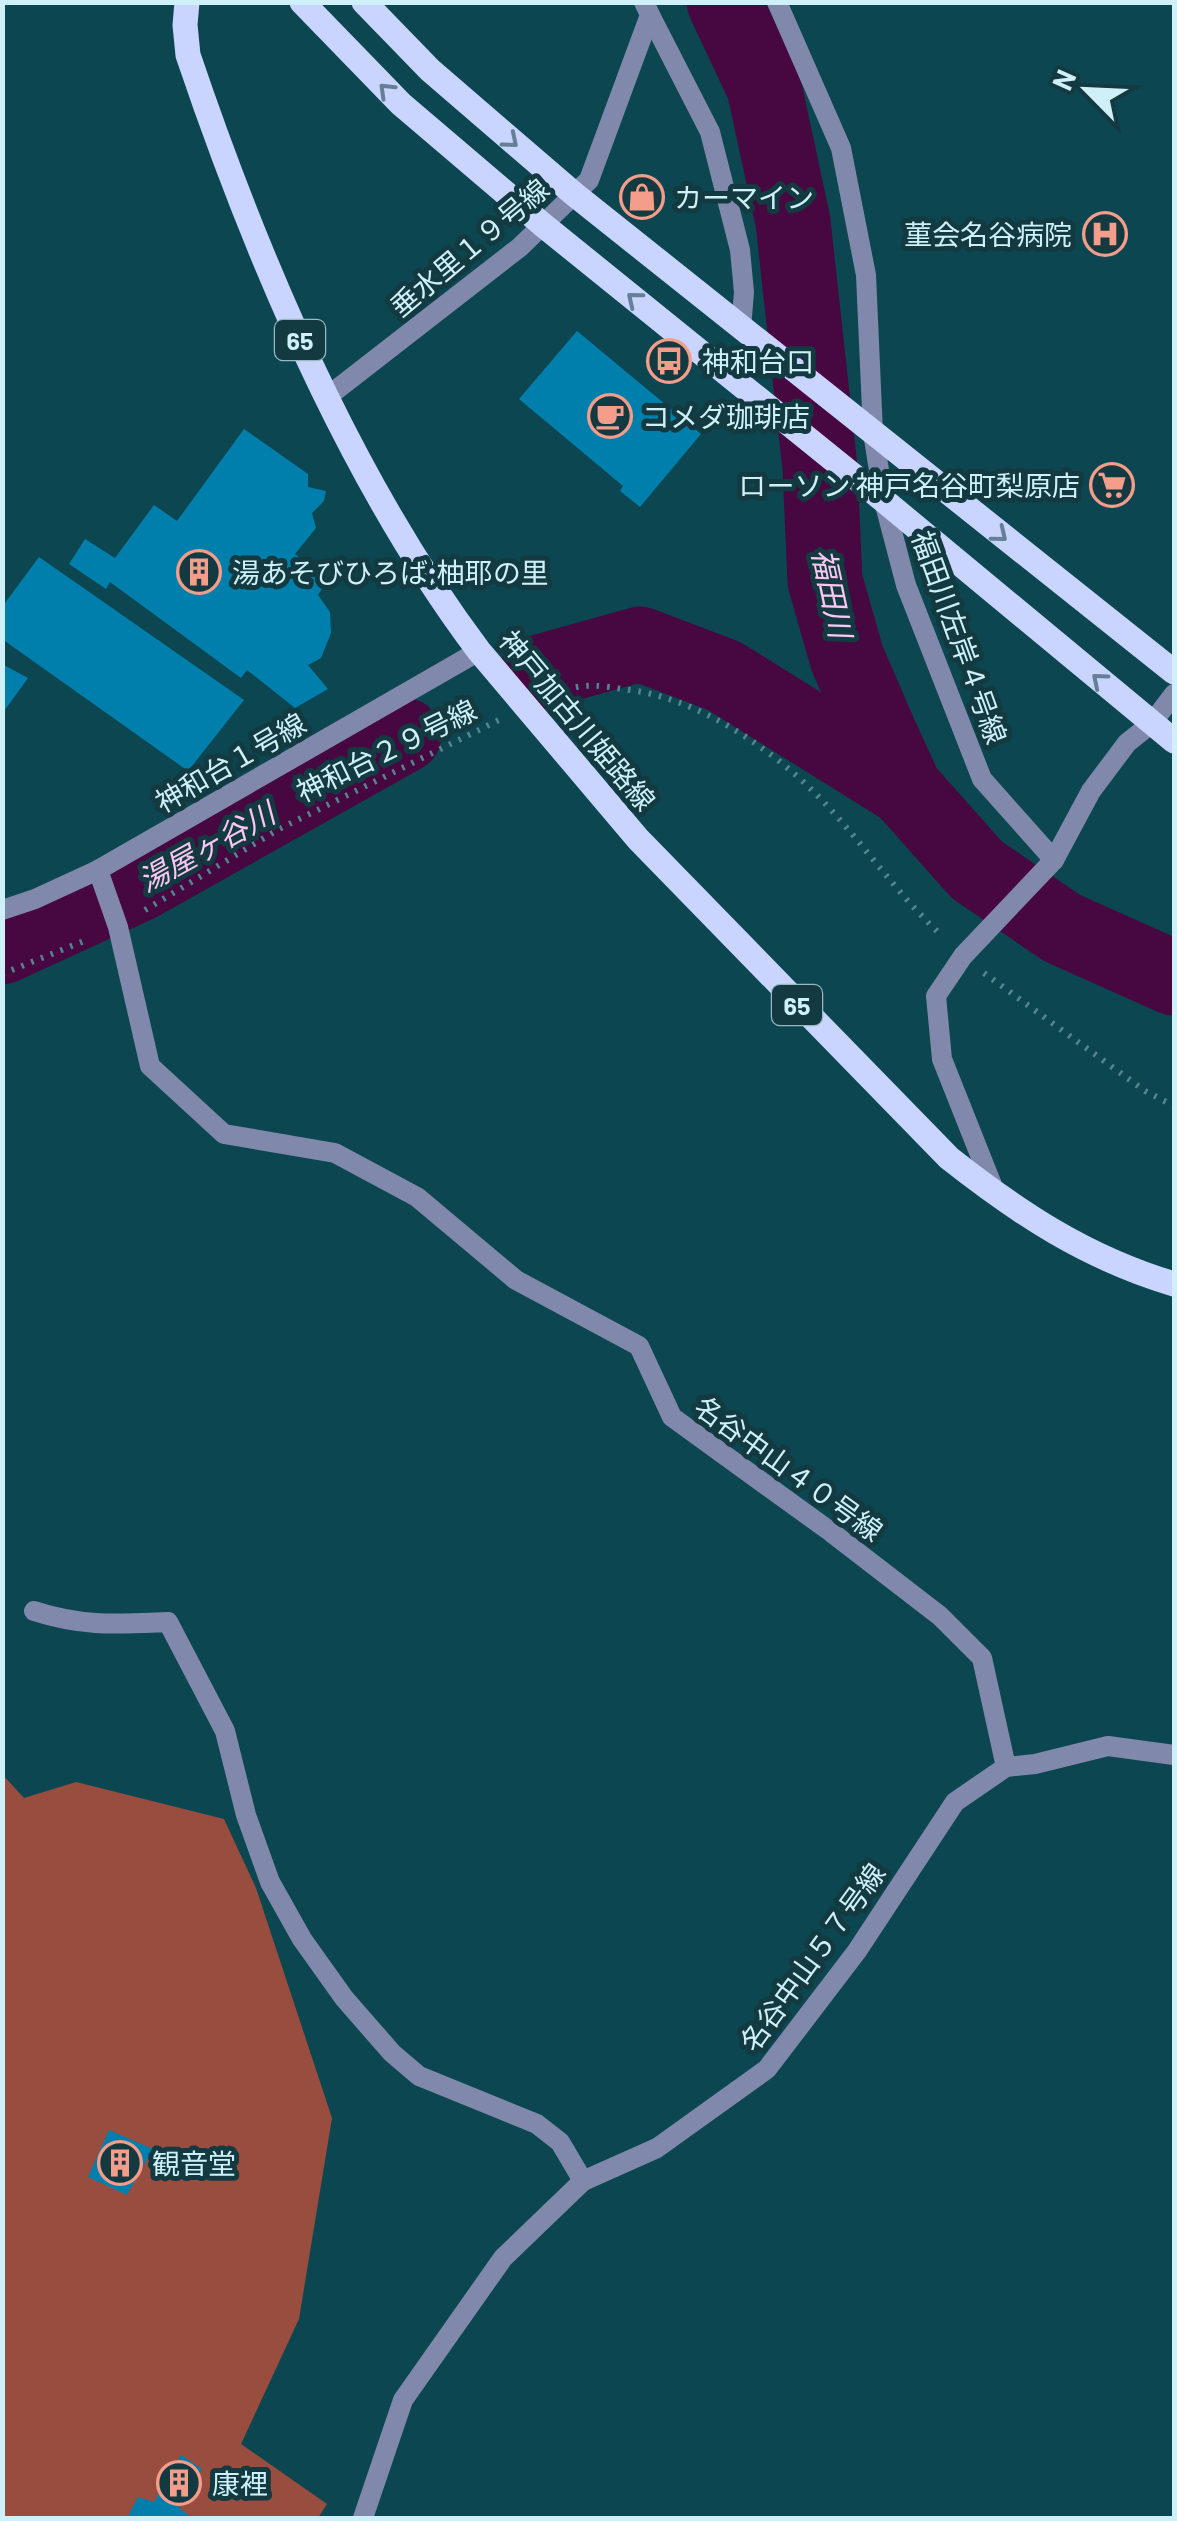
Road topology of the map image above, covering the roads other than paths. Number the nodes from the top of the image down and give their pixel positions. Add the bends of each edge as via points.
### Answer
1 (187, 2) edge
2 (302, 2) edge
3 (364, 2) edge
4 (776, 2) edge
5 (647, 9) edge
6 (574, 194) junction
7 (543, 226) junction
8 (750, 336) junction
9 (327, 397) junction
10 (871, 432) junction
11 (880, 497) junction
12 (479, 650) junction
13 (1174, 672) edge
14 (1174, 694) edge
15 (1152, 723) junction
16 (1174, 742) edge
17 (1054, 860) junction
18 (98, 870) junction
19 (2, 910) edge
20 (996, 1196) junction
21 (1174, 1284) edge
22 (34, 1610) dead end
23 (1174, 1755) edge
24 (1006, 1767) junction
25 (583, 2181) junction
26 (363, 2518) edge

1 - 9 main road, 神戸加古川姫路線 / 65 via 188,55 204,102
7 -> 2 main road via 401,104
3 -> 6 main road via 430,70
4 - 10 street, 福田川左岸４号線 via 841,148 866,276
5 - 6 street, 垂水里１９号線 via 589,180
5 - 8 street via 710,132 740,250
6 - 7 street, 垂水里１９号線
6 - 8 main road
7 - 9 street, 垂水里１９号線
11 -> 7 main road
8 - 10 main road
9 - 12 main road, 神戸加古川姫路線 / 65 via 390,513
10 - 11 street, 福田川左岸４号線
10 -> 13 main road
15 -> 11 main road
11 - 17 street, 福田川左岸４号線 via 906,585 982,779
12 - 18 street, 神和台１号線
12 - 20 main road, 神戸加古川姫路線 / 65 via 638,838 758,965 949,1158
14 - 15 street
15 - 16 main road
15 - 17 street via 1127,743 1091,791
17 - 20 street via 963,956 936,996 942,1059
18 - 19 street, 神和台１号線
18 - 24 street, 名谷中山４０号線 via 150,1066 224,1134 335,1153 417,1197 516,1280 639,1346 672,1417 832,1532 940,1616 982,1658
20 - 21 main road, 神戸加古川姫路線 / 65 via 1086,1252
22 - 25 street via 71,1622 168,1622 225,1731 270,1882 344,1998 419,2076 537,2124 560,2142
23 - 24 street, 名谷中山５７号線 via 1108,1746
24 - 25 street, 名谷中山５７号線 via 956,1802 768,2069 658,2148
25 - 26 street, 名谷中山５７号線 via 503,2258 403,2400

